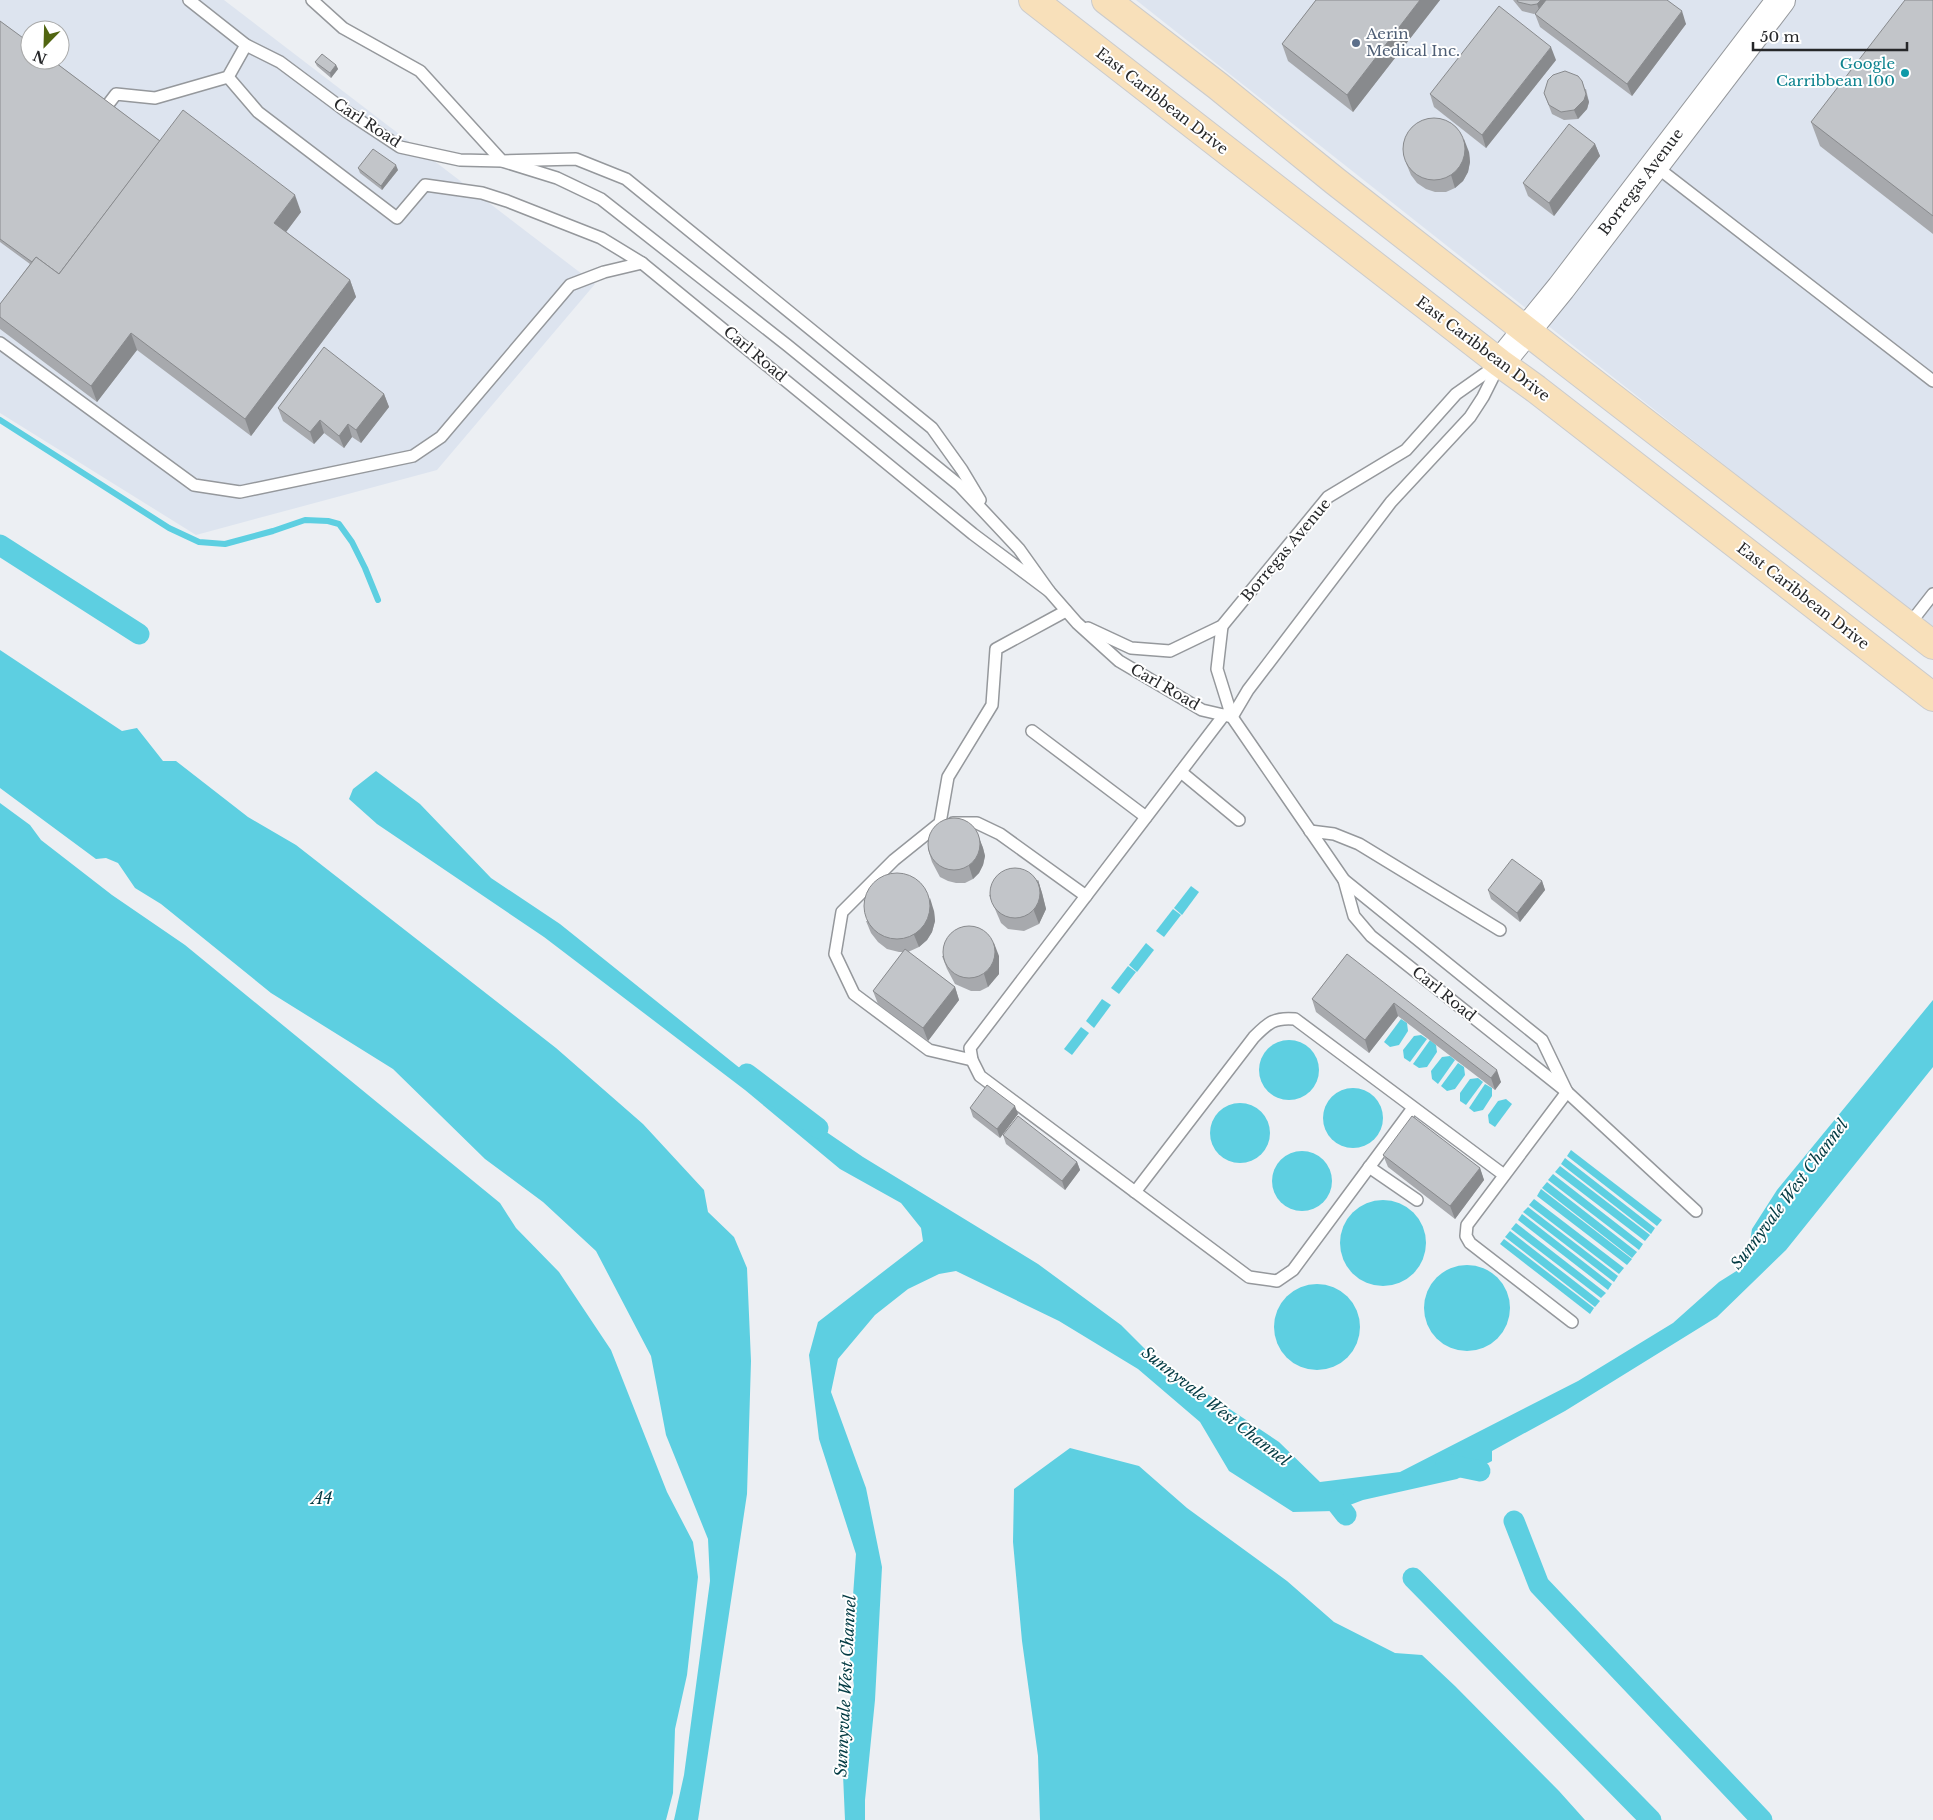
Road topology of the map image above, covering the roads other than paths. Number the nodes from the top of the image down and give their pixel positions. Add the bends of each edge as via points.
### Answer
1 (189, 0) edge
2 (312, 0) edge
3 (1032, 0) edge
4 (1106, 0) edge
5 (1781, 0) edge
6 (246, 45) junction
7 (228, 77) junction
8 (92, 125) edge
9 (502, 161) junction
10 (1654, 166) junction
11 (642, 263) junction
12 (1527, 331) junction
13 (0, 343) edge
14 (1500, 363) junction
15 (1933, 381) edge
16 (990, 518) junction
17 (1049, 591) junction
18 (1933, 594) edge
19 (1066, 611) junction
20 (1077, 623) junction
21 (1222, 626) junction
22 (1908, 626) junction
23 (1933, 645) edge
24 (1933, 697) edge
25 (1228, 716) junction
26 (1032, 731) dead end
27 (1181, 772) junction
28 (1146, 817) junction
29 (1240, 820) dead end
30 (940, 823) junction
31 (1310, 831) junction
32 (1344, 880) junction
33 (1086, 896) junction
34 (1500, 930) dead end
35 (972, 1060) junction
36 (1567, 1092) junction
37 (1414, 1108) junction
38 (1369, 1167) junction
39 (1504, 1175) junction
40 (1135, 1192) junction
41 (1417, 1200) dead end
42 (1696, 1211) dead end
43 (1572, 1322) dead end

1 - 6 lane, Carl Road
2 - 9 lane via 342,28 420,71
3 - 14 main road, East Caribbean Drive
4 - 12 main road
5 - 10 street, Borregas Avenue
6 - 7 lane
6 - 9 lane, Carl Road via 280,62 400,147 460,160
7 - 8 lane via 155,98 116,94
7 - 11 lane, Carl Road via 258,112 397,218 425,185 482,193 601,238
9 - 16 lane, Carl Road via 558,178 601,199 959,485
9 - 16 lane, Carl Road via 576,159 626,179 932,428
10 - 12 street, Borregas Avenue
10 - 15 lane
11 - 13 lane via 570,285 441,437 413,456 240,492 194,484
11 - 17 lane, Carl Road via 973,534
12 - 14 street, Borregas Avenue
12 - 22 main road
14 - 21 lane, Borregas Avenue via 1456,394 1406,450 1328,497
14 - 24 main road, East Caribbean Drive
14 - 25 lane, Borregas Avenue via 1470,417 1391,502
16 - 17 lane, Carl Road via 1019,549
17 - 19 lane, Carl Road
18 - 22 lane
19 - 20 lane, Carl Road
19 - 30 lane via 996,649 992,705 948,777
20 - 21 lane, Borregas Avenue via 1131,648 1170,652
20 - 25 lane, Carl Road via 1119,661 1202,710
21 - 25 lane via 1217,669
22 - 23 main road
25 - 27 lane, Borregas Avenue
25 - 31 lane, Carl Road
26 - 28 lane
27 - 28 lane, Borregas Avenue
27 - 29 lane
28 - 33 lane, Borregas Avenue
30 - 33 lane via 977,822 1000,834
30 - 35 lane via 894,860 842,912 835,954 854,994 929,1050
31 - 32 lane, Carl Road
31 - 34 lane via 1334,834 1358,844
32 - 36 lane, Carl Road via 1542,1040
32 - 36 lane, Carl Road via 1354,916 1371,936
33 - 35 lane, Borregas Avenue via 970,1048
35 - 40 lane via 980,1076
36 - 39 lane
36 - 42 lane, Carl Road
37 - 38 lane
37 - 39 lane
37 - 40 lane via 1295,1019 1282,1018 1268,1023 1254,1037
38 - 40 lane via 1293,1270 1277,1281 1249,1277
38 - 41 lane
39 - 43 lane via 1467,1225 1466,1236 1470,1243

